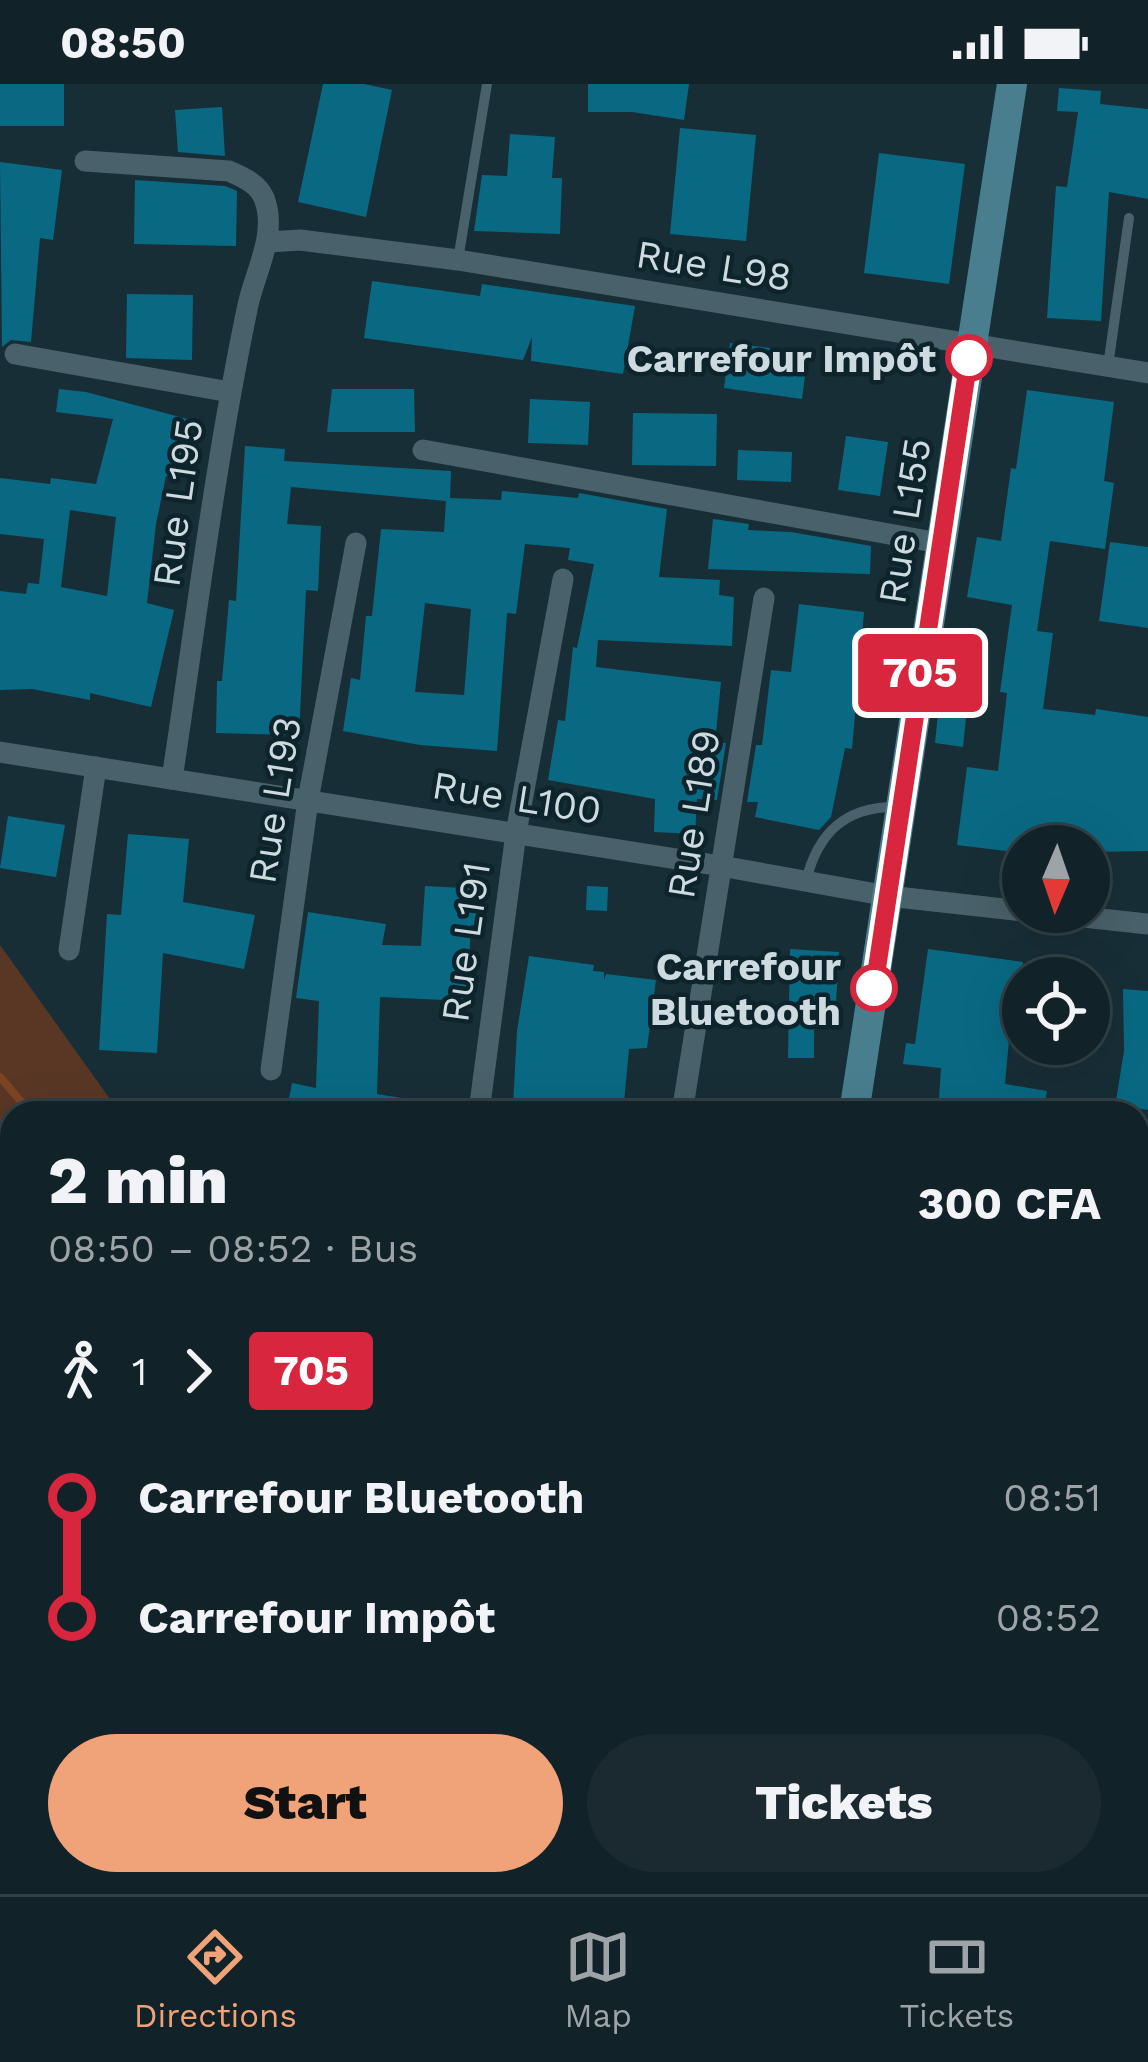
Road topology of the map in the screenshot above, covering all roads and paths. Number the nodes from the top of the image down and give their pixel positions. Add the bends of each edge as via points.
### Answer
1 (487, 84) edge
2 (1012, 84) edge
3 (85, 160) dead end
4 (1129, 218) dead end
5 (268, 242) junction
6 (458, 260) junction
7 (971, 344) junction
8 (15, 354) dead end
9 (1108, 366) junction
10 (1148, 373) edge
11 (230, 392) junction
12 (423, 450) dead end
13 (356, 543) dead end
14 (939, 543) junction
15 (563, 578) dead end
16 (764, 598) dead end
17 (0, 752) edge
18 (96, 767) junction
19 (172, 779) junction
20 (308, 800) junction
21 (901, 807) junction
22 (516, 833) junction
23 (721, 866) junction
24 (806, 881) junction
25 (888, 896) junction
26 (1002, 908) edge
27 (1110, 920) edge
28 (1148, 924) edge
29 (68, 950) dead end
30 (271, 1070) dead end
31 (479, 1101) edge
32 (684, 1101) edge
33 (856, 1101) edge

1 - 6 lane
2 - 7 street, Rue L155
3 - 5 street via 229,171 264,199
4 - 9 lane
5 - 6 street, Rue L98
5 - 11 street, Rue L195
6 - 7 street, Rue L98
7 - 9 street, Rue L98
7 - 14 street, Rue L155
8 - 11 street
9 - 10 street, Rue L98
11 - 19 street, Rue L195
12 - 14 street
13 - 20 street, Rue L193
14 - 21 street, Rue L155
15 - 22 street, Rue L191
16 - 23 street, Rue L189
17 - 18 street, Rue L100
18 - 19 street, Rue L100
18 - 29 street
19 - 20 street, Rue L100
20 - 22 street, Rue L100
20 - 30 street, Rue L193
21 - 24 lane via 847,815 813,853
21 - 25 street, Rue L155
22 - 23 street, Rue L100
22 - 31 street, Rue L191
23 - 24 street, Rue L100
23 - 32 street, Rue L189
24 - 25 street, Rue L100
25 - 26 street, Rue L100
25 - 33 street, Rue L155
27 - 28 street

